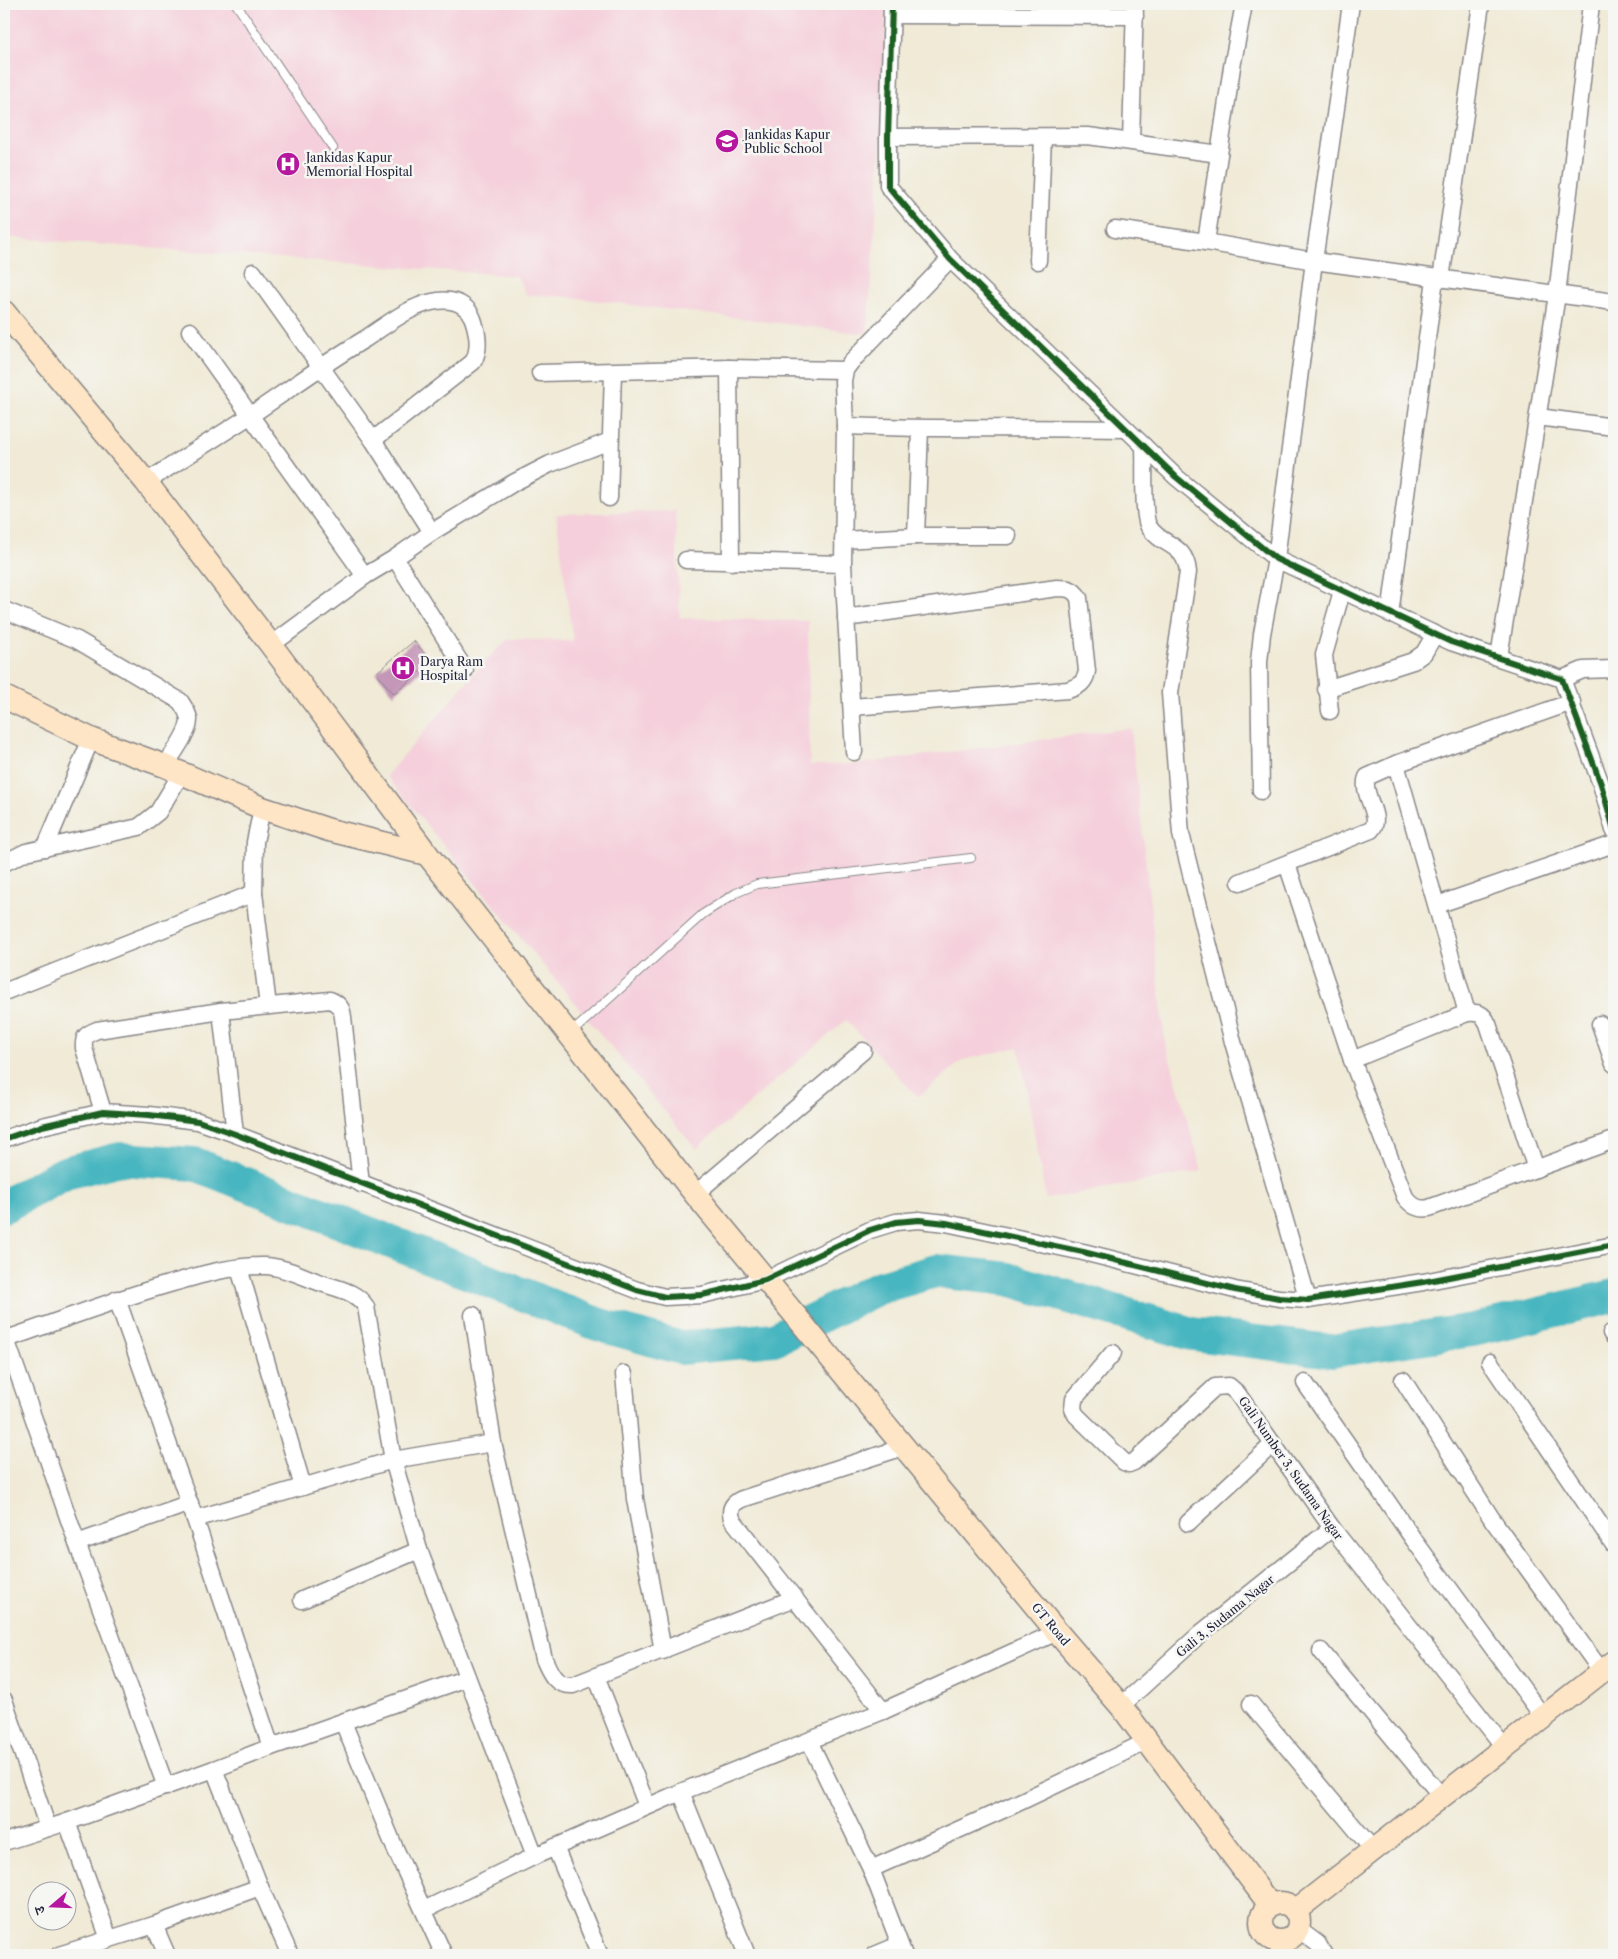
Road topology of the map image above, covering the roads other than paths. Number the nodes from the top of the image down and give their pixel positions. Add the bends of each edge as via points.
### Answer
1 (236, 4) edge
2 (1244, 4) edge
3 (1351, 4) edge
4 (1481, 4) edge
5 (1591, 4) edge
6 (892, 10) edge
7 (1134, 10) edge
8 (888, 137) junction
9 (1042, 137) junction
10 (1131, 141) junction
11 (333, 148) dead end
12 (1219, 154) junction
13 (1116, 229) dead end
14 (1206, 242) junction
15 (950, 259) junction
16 (1038, 261) dead end
17 (1314, 261) junction
18 (253, 272) dead end
19 (1438, 279) junction
20 (1557, 294) junction
21 (1614, 302) edge
22 (4, 312) edge
23 (190, 331) dead end
24 (320, 366) junction
25 (729, 368) junction
26 (845, 370) junction
27 (613, 372) junction
28 (540, 373) dead end
29 (250, 416) junction
30 (1538, 417) junction
31 (845, 426) junction
32 (1614, 427) edge
33 (920, 429) junction
34 (1126, 429) junction
35 (373, 440) junction
36 (610, 441) junction
37 (1144, 446) junction
38 (146, 482) junction
39 (609, 498) dead end
40 (432, 532) junction
41 (916, 536) junction
42 (1008, 536) dead end
43 (843, 540) junction
44 (395, 558) junction
45 (1276, 559) junction
46 (686, 560) dead end
47 (731, 562) junction
48 (843, 564) junction
49 (365, 576) junction
50 (1342, 591) junction
51 (4, 610) edge
52 (1390, 614) junction
53 (846, 618) junction
54 (1435, 634) junction
55 (271, 644) junction
56 (1499, 657) junction
57 (1614, 669) edge
58 (465, 670) dead end
59 (1562, 679) junction
60 (1326, 690) junction
61 (4, 697) edge
62 (1572, 702) junction
63 (852, 707) junction
64 (1330, 711) dead end
65 (91, 739) junction
66 (854, 752) dead end
67 (1396, 764) junction
68 (173, 770) junction
69 (1608, 785) edge
70 (1261, 791) dead end
71 (262, 808) junction
72 (1614, 830) edge
73 (1614, 844) edge
74 (45, 848) junction
75 (427, 854) junction
76 (971, 858) dead end
77 (4, 863) edge
78 (1287, 864) junction
79 (1240, 882) dead end
80 (254, 893) junction
81 (1437, 905) junction
82 (4, 992) edge
83 (268, 1006) junction
84 (221, 1011) junction
85 (1467, 1013) junction
86 (1600, 1024) dead end
87 (569, 1035) junction
88 (863, 1051) dead end
89 (1352, 1060) junction
90 (1614, 1064) edge
91 (103, 1112) junction
92 (235, 1134) junction
93 (4, 1139) edge
94 (1614, 1140) edge
95 (1536, 1169) junction
96 (361, 1184) junction
97 (695, 1194) junction
98 (1614, 1245) edge
99 (239, 1268) junction
100 (772, 1287) junction
101 (117, 1299) junction
102 (1308, 1300) junction
103 (473, 1315) dead end
104 (5, 1340) edge
105 (1113, 1353) dead end
106 (1490, 1362) dead end
107 (624, 1374) dead end
108 (1404, 1380) dead end
109 (1305, 1383) dead end
110 (493, 1444) junction
111 (1273, 1444) junction
112 (904, 1447) junction
113 (393, 1460) junction
114 (303, 1487) junction
115 (190, 1504) junction
116 (195, 1520) junction
117 (1188, 1523) dead end
118 (1332, 1528) junction
119 (77, 1543) junction
120 (1614, 1545) edge
121 (419, 1550) junction
122 (795, 1598) junction
123 (302, 1600) dead end
124 (1057, 1632) junction
125 (663, 1651) junction
126 (1321, 1651) dead end
127 (1608, 1667) edge
128 (596, 1676) junction
129 (467, 1678) junction
130 (1251, 1704) dead end
131 (5, 1705) edge
132 (1121, 1706) junction
133 (883, 1710) junction
134 (1544, 1718) junction
135 (343, 1722) junction
136 (809, 1740) junction
137 (1148, 1741) junction
138 (271, 1746) junction
139 (1505, 1748) junction
140 (214, 1769) junction
141 (166, 1787) junction
142 (681, 1792) junction
143 (1442, 1797) junction
144 (647, 1806) junction
145 (67, 1822) junction
146 (48, 1828) junction
147 (4, 1842) edge
148 (555, 1847) junction
149 (1374, 1851) junction
150 (535, 1856) junction
151 (871, 1869) junction
152 (260, 1887) junction
153 (1270, 1905) junction
154 (424, 1910) junction
155 (1296, 1920) junction
156 (154, 1925) junction
157 (109, 1939) junction
158 (1271, 1948) edge
159 (901, 1950) edge
160 (59, 1955) edge
161 (167, 1955) edge
162 (290, 1955) edge
163 (444, 1955) edge
164 (600, 1955) edge
165 (747, 1955) edge
166 (875, 1955) edge
167 (1324, 1955) edge

1 - 11 lane
2 - 12 street
3 - 17 street
4 - 19 street
5 - 20 street
6 - 7 street
6 - 8 street
7 - 10 street
8 - 9 street
8 - 15 street via 888,186
9 - 10 street via 1088,136
9 - 16 street
10 - 12 street
12 - 14 street
13 - 14 street
14 - 17 street
15 - 26 street
15 - 34 street
17 - 19 street
17 - 45 street
18 - 24 street
19 - 20 street
19 - 52 street
20 - 21 street
20 - 30 street
22 - 38 main road, GT Road
23 - 29 street
24 - 29 street
24 - 35 street
24 - 35 street via 431,302 452,300 463,304 472,315 478,342 473,362
25 - 26 street
25 - 27 street
25 - 47 street
26 - 31 street
27 - 28 street
27 - 36 street
29 - 38 street
29 - 49 street
30 - 32 street
30 - 56 street
31 - 33 street
31 - 43 street
33 - 34 street
33 - 41 street
34 - 37 street
35 - 40 street
36 - 39 street
36 - 40 street via 531,473
37 - 45 street via 1176,477
37 - 102 street via 1148,526 1187,561 1170,693 1181,834 1233,1042
38 - 55 main road, GT Road
40 - 44 street
41 - 42 street
41 - 43 street
43 - 48 street
44 - 49 street
44 - 58 street
45 - 50 street
45 - 70 street via 1259,662
46 - 47 street
47 - 48 street
48 - 53 street
49 - 55 street
50 - 52 street
50 - 60 street via 1325,648
51 - 68 street via 77,640 180,701 190,721
52 - 54 street
53 - 63 street
53 - 63 street via 1069,588 1079,598 1088,671 1079,686 1068,690
54 - 56 street
54 - 60 street via 1424,653 1413,661
55 - 75 main road, GT Road
56 - 59 street
57 - 59 street via 1582,670
59 - 62 street
60 - 64 street
61 - 65 main road
62 - 67 street
62 - 69 street
63 - 66 street
65 - 68 main road
65 - 74 street
67 - 78 street via 1367,776 1365,781 1376,820 1371,830
67 - 81 street
68 - 71 main road
68 - 74 street via 158,812 139,827
69 - 72 street
71 - 75 main road via 329,830
71 - 80 street via 254,842
73 - 81 street
74 - 77 street via 18,855
75 - 87 main road, GT Road
76 - 87 lane via 757,884 736,893 703,914
78 - 79 street
78 - 89 street
80 - 82 street
80 - 83 street
81 - 85 street
83 - 84 street
83 - 96 street via 330,1000 342,1009
84 - 91 street via 87,1034 83,1040 84,1048
84 - 92 street
85 - 89 street
85 - 95 street via 1481,1014 1488,1024
86 - 90 street
87 - 97 main road, GT Road
88 - 97 street
89 - 95 street via 1406,1197 1413,1206 1429,1208
91 - 92 street via 198,1121
91 - 93 street via 42,1126
92 - 96 street
94 - 95 street
96 - 100 street via 665,1298
97 - 100 main road, GT Road
98 - 102 street via 1423,1282
99 - 101 street via 195,1276
99 - 113 street via 267,1266 286,1271 352,1294 362,1301 367,1313
99 - 114 street
100 - 102 street via 870,1230 896,1222 919,1220 1083,1252 1235,1290
100 - 112 main road, GT Road
101 - 104 street
101 - 115 street
103 - 110 street
104 - 119 street
105 - 111 street, Gali Number 3, Sudama Nagar via 1074,1399 1073,1409 1124,1462 1134,1462 1214,1387 1222,1386 1238,1393
106 - 120 street
107 - 125 street via 635,1499
108 - 127 street via 1492,1519
109 - 134 street
110 - 113 street
110 - 128 street via 544,1659 551,1675 559,1683 573,1685
111 - 117 street
111 - 118 street, Gali Number 3, Sudama Nagar
112 - 122 street via 732,1505 732,1519
112 - 124 main road, GT Road
113 - 114 street
113 - 121 street
114 - 116 street
115 - 116 street
115 - 119 street
116 - 138 street
118 - 132 street, Gali 3, Sudama Nagar via 1201,1633
118 - 139 street, Gali Number 3, Sudama Nagar
119 - 141 street
121 - 123 street
121 - 129 street
122 - 125 street
122 - 133 street
124 - 132 main road, GT Road
124 - 133 street
125 - 128 street
126 - 143 street
127 - 134 main road
128 - 144 street
129 - 135 street
129 - 150 street
130 - 149 street
131 - 146 street
132 - 137 main road, GT Road
133 - 136 street
134 - 139 main road
135 - 138 street
135 - 154 street
136 - 142 street
136 - 151 street
137 - 151 street
137 - 153 main road, GT Road
138 - 140 street
139 - 143 main road
140 - 141 street
140 - 152 street
141 - 145 street
142 - 144 street
142 - 165 street
143 - 149 main road
144 - 148 street
145 - 146 street
145 - 157 street
146 - 147 street
148 - 150 street
148 - 164 street
149 - 155 main road
150 - 154 street
151 - 159 street
152 - 156 street
152 - 162 street
153 - 155 main road via 1285,1903
153 - 158 main road via 1263,1912 1260,1924
154 - 163 street
155 - 158 main road via 1289,1939
155 - 167 street
156 - 157 street
156 - 161 street
157 - 160 street
159 - 166 street

